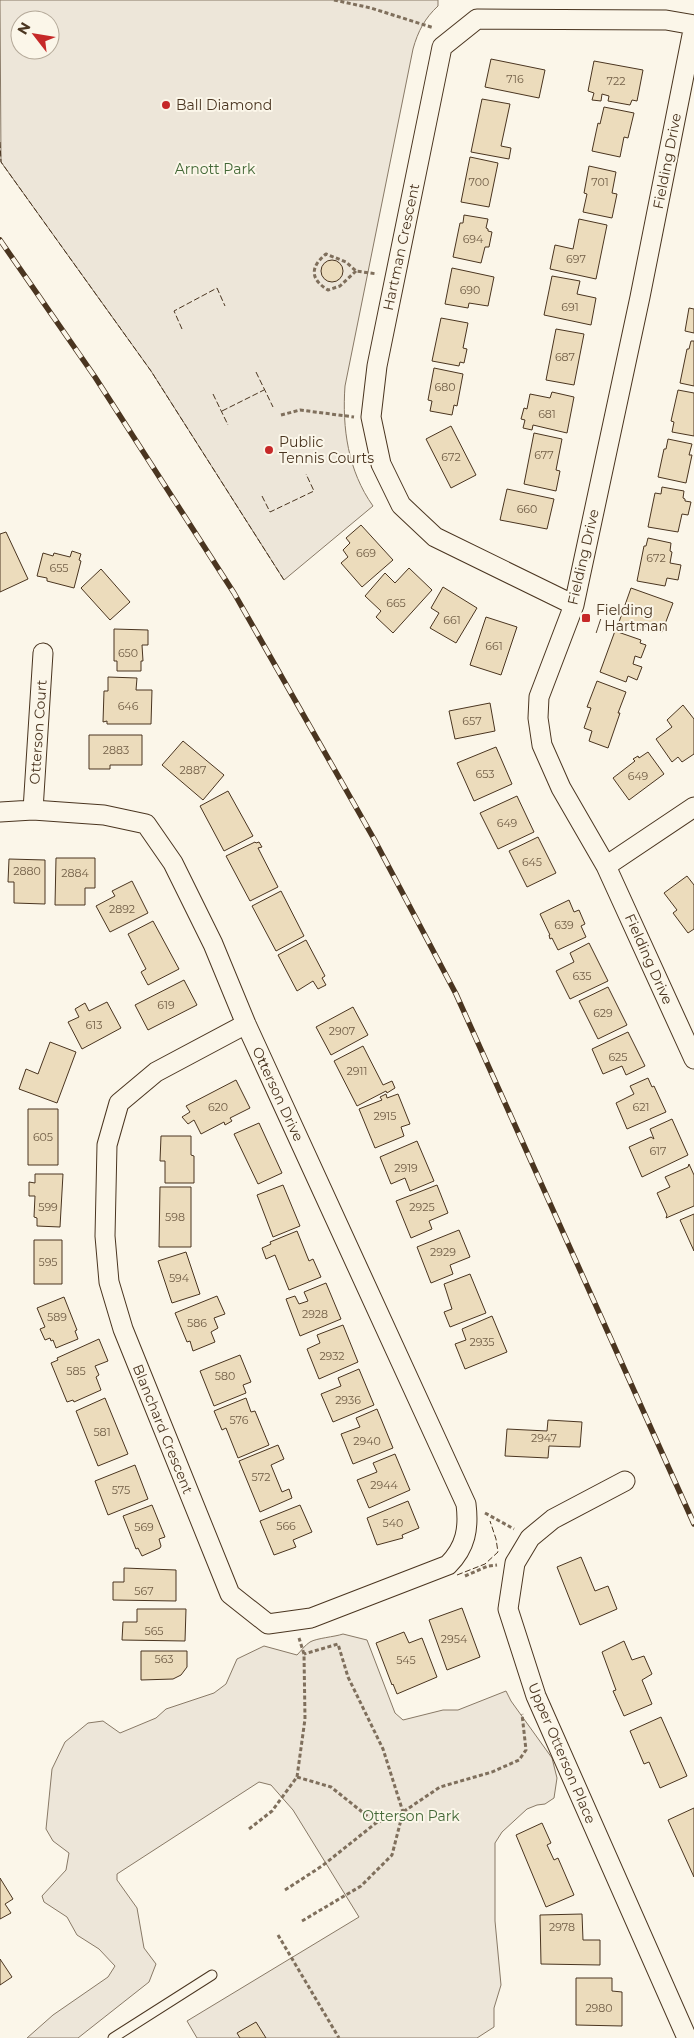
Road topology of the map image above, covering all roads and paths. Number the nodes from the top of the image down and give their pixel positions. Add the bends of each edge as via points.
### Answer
1 (334, 0) edge
2 (694, 25) edge
3 (456, 36) junction
4 (356, 271) junction
5 (395, 277) junction
6 (280, 415) dead end
7 (371, 417) junction
8 (574, 605) junction
9 (43, 654) dead end
10 (694, 808) edge
11 (33, 810) junction
12 (0, 812) edge
13 (606, 866) junction
14 (246, 1024) junction
15 (694, 1059) edge
16 (625, 1481) dead end
17 (465, 1501) junction
18 (530, 1538) junction
19 (515, 1563) junction
20 (464, 1576) dead end
21 (294, 1621) junction
22 (304, 1654) junction
23 (536, 1696) junction
24 (297, 1777) junction
25 (404, 1812) junction
26 (376, 1823) junction
27 (249, 1829) dead end
28 (284, 1890) dead end
29 (302, 1920) dead end
30 (278, 1935) dead end
31 (212, 1975) dead end
32 (113, 2038) edge
33 (340, 2038) edge
34 (687, 2038) edge

1 - 3 path via 371,8
2 - 3 street, Hartman Crescent via 666,20 477,19
2 - 8 street, Fielding Drive
3 - 5 street, Hartman Crescent via 442,47
4 - 4 path via 346,262 326,254 317,262 314,274 317,283 328,290 340,286
4 - 5 path
5 - 7 street, Hartman Crescent via 377,366
6 - 7 path via 300,410
7 - 8 street, Hartman Crescent via 380,464 401,506 435,537
8 - 13 street, Fielding Drive via 539,697 538,718 542,745 561,788
9 - 11 street, Otterson Court
10 - 13 street
11 - 12 street, Otterson Drive
11 - 14 street, Otterson Drive via 104,815 146,824 173,863 209,936
13 - 15 street, Fielding Drive
14 - 17 street, Otterson Drive
14 - 21 street, Blanchard Crescent via 156,1072 119,1103 108,1145 105,1236 109,1282 123,1329 230,1594 268,1624
16 - 18 street, Upper Otterson Place via 553,1519
17 - 18 path
17 - 21 street, Blanchard Crescent via 466,1537 448,1565 311,1618
18 - 19 street, Upper Otterson Place
19 - 20 path via 488,1566
19 - 23 street, Upper Otterson Place via 508,1608
21 - 22 path
22 - 24 path via 305,1719
22 - 25 path via 338,1644 348,1677 383,1749
23 - 25 path via 521,1715 526,1750 519,1760 440,1788
23 - 34 street, Upper Otterson Place
24 - 26 path via 331,1787
24 - 27 path via 272,1811
25 - 26 path
25 - 29 path via 392,1854 355,1891
26 - 28 path via 322,1866
30 - 33 path
31 - 32 lane

